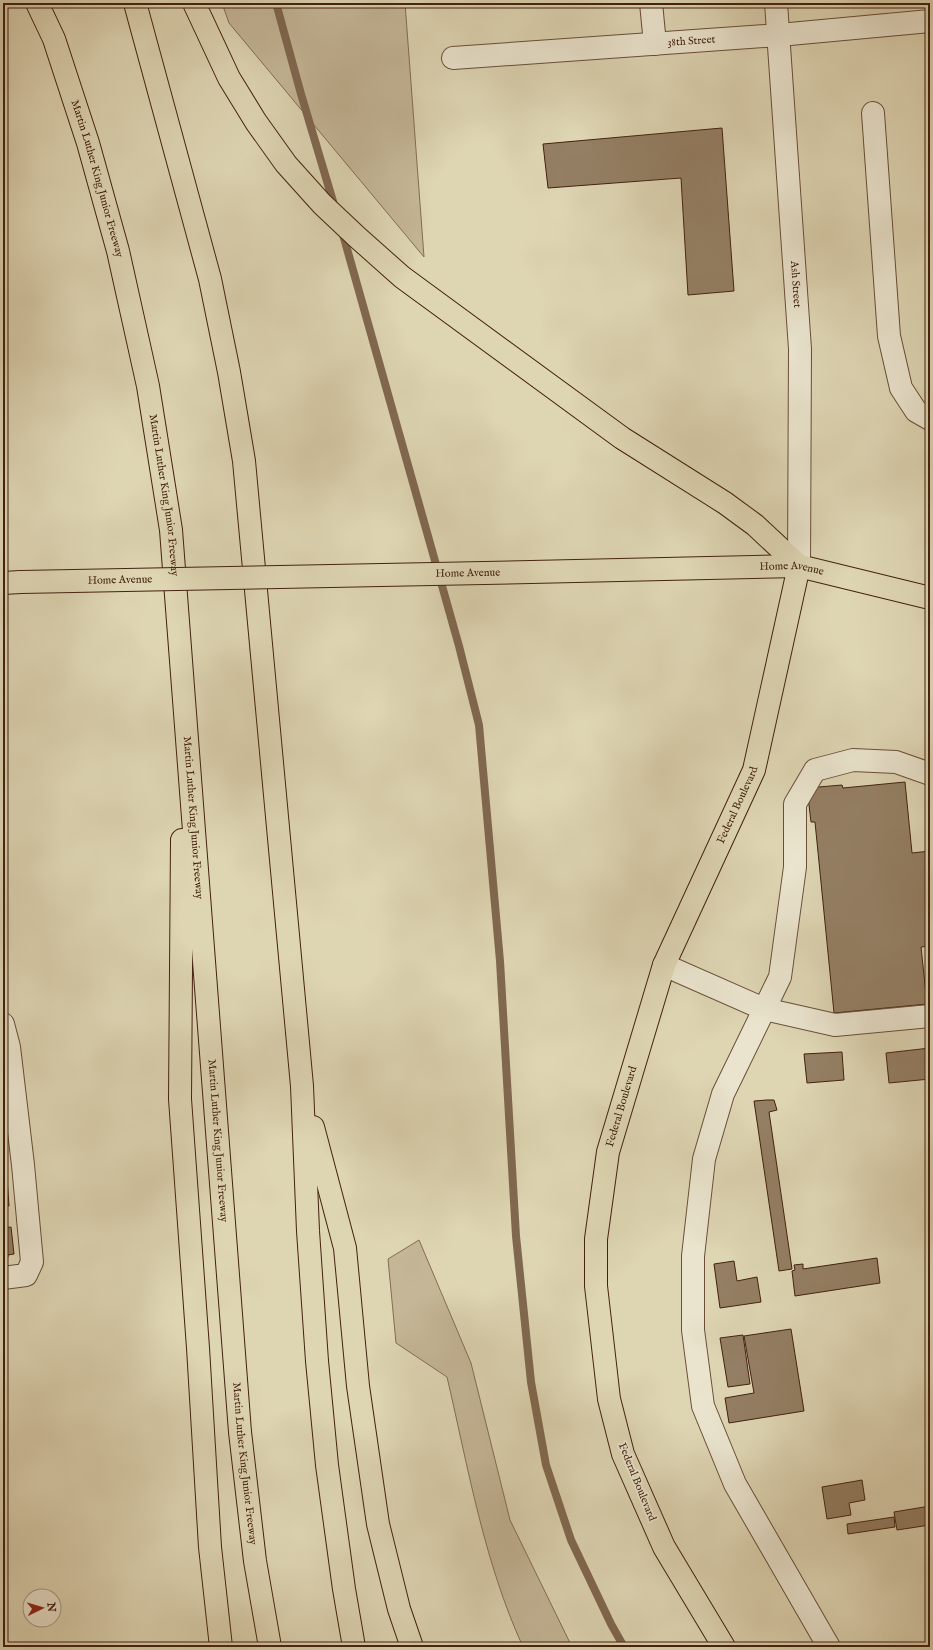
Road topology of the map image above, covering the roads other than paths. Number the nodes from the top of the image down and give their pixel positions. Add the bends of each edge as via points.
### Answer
1 (37, 3) edge
2 (135, 3) edge
3 (194, 3) edge
4 (651, 3) edge
5 (776, 3) edge
6 (930, 21) edge
7 (779, 34) junction
8 (655, 44) junction
9 (453, 58) dead end
10 (873, 113) dead end
11 (930, 419) edge
12 (799, 566) junction
13 (12, 583) edge
14 (930, 598) edge
15 (183, 675) junction
16 (930, 774) edge
17 (664, 965) junction
18 (764, 1009) junction
19 (930, 1016) edge
20 (3, 1024) edge
21 (302, 1086) junction
22 (3, 1278) edge
23 (220, 1647) edge
24 (270, 1647) edge
25 (354, 1647) edge
26 (412, 1647) edge
27 (724, 1647) edge
28 (829, 1647) edge

1 - 15 main road, Martin Luther King Junior Freeway via 54,39 88,143 118,251 145,371 171,530
2 - 21 main road via 210,279 244,461
3 - 12 main road via 229,78 256,122 286,164 322,204 402,278 622,438 725,503
4 - 8 street
5 - 7 street, Ash Street
6 - 7 street, 38th Street
7 - 8 street, 38th Street
7 - 12 street, Ash Street via 800,349
8 - 9 street, 38th Street
10 - 11 street via 889,336 901,388 916,411
12 - 13 main road, Home Avenue, bridge
12 - 14 main road, Home Avenue
12 - 17 main road, Federal Boulevard via 754,770
15 - 23 main road via 180,1098 210,1547
15 - 24 main road, Martin Luther King Junior Freeway via 240,1432 255,1561
16 - 18 street via 896,762 853,760 815,770 795,804 795,867 780,977
17 - 18 street
17 - 27 main road, Federal Boulevard via 608,1152 596,1239 596,1286 609,1399 623,1454 664,1547
18 - 19 street via 836,1025
18 - 28 street via 723,1094 704,1159 693,1256 693,1330 703,1406 735,1484
20 - 22 street via 10,1054 32,1262 26,1275
21 - 25 main road via 317,1361 327,1465
21 - 26 main road via 345,1248 358,1386 378,1524 399,1609

